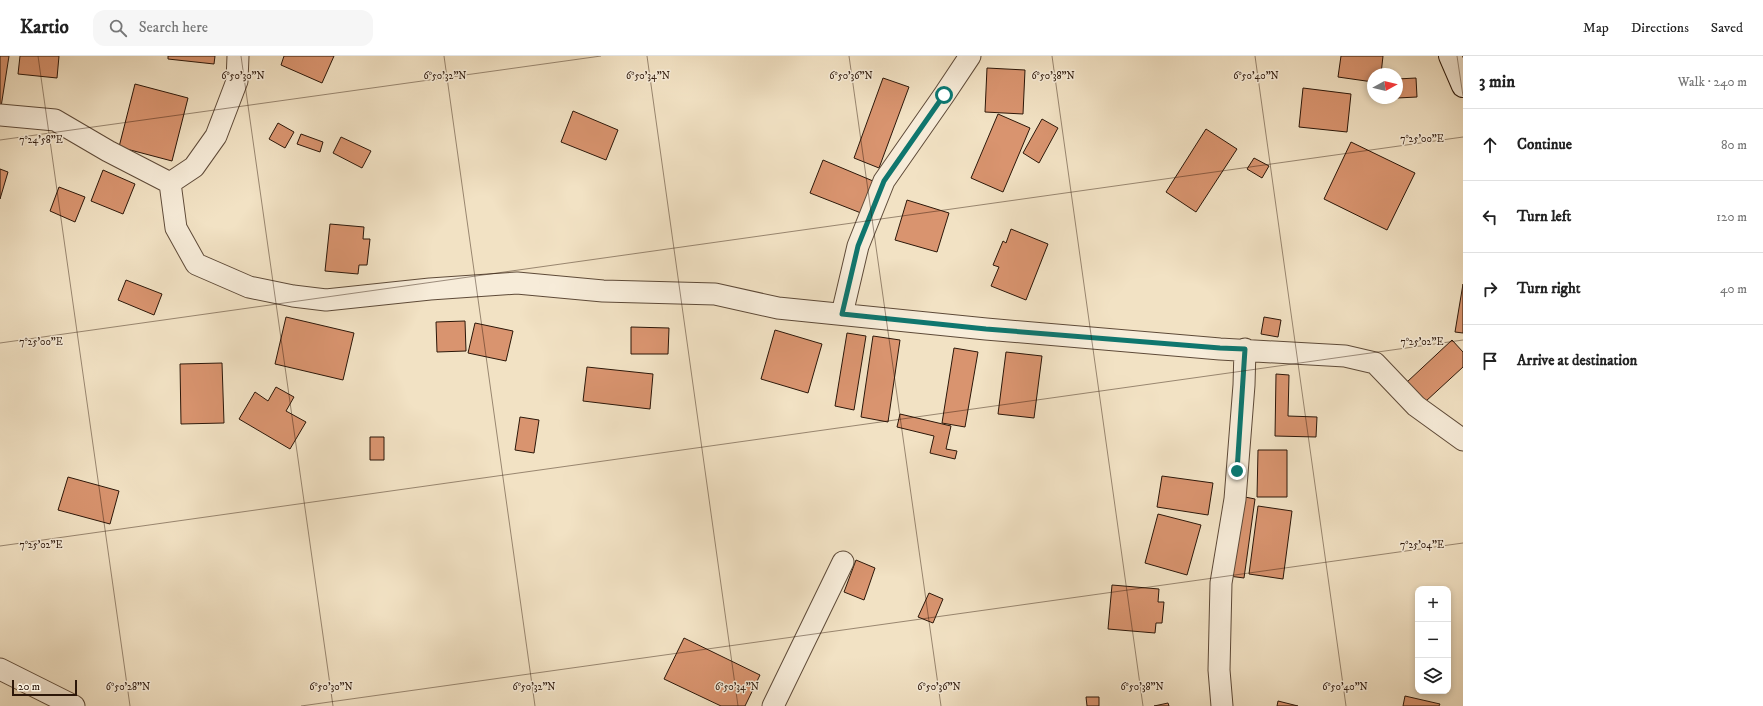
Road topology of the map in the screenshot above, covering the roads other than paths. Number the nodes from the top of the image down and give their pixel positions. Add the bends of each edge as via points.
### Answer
1 (238, 56) edge
2 (970, 56) edge
3 (1450, 56) edge
4 (1462, 83) edge
5 (0, 115) edge
6 (170, 183) junction
7 (842, 314) junction
8 (1245, 349) junction
9 (1463, 440) edge
10 (843, 562) dead end
11 (0, 669) edge
12 (74, 706) edge
13 (773, 706) edge
14 (1222, 706) edge

1 - 6 street via 238,81 216,136 194,168
2 - 7 street via 884,181 858,246
3 - 4 main road
5 - 6 street via 55,120
6 - 7 street via 176,228 196,264 249,287 293,296 326,300 517,283 603,291 715,294 778,308
7 - 8 street via 986,329
8 - 9 street via 1345,356 1375,362 1416,406
8 - 14 street via 1235,499 1221,582 1219,670
10 - 13 street
11 - 12 street

